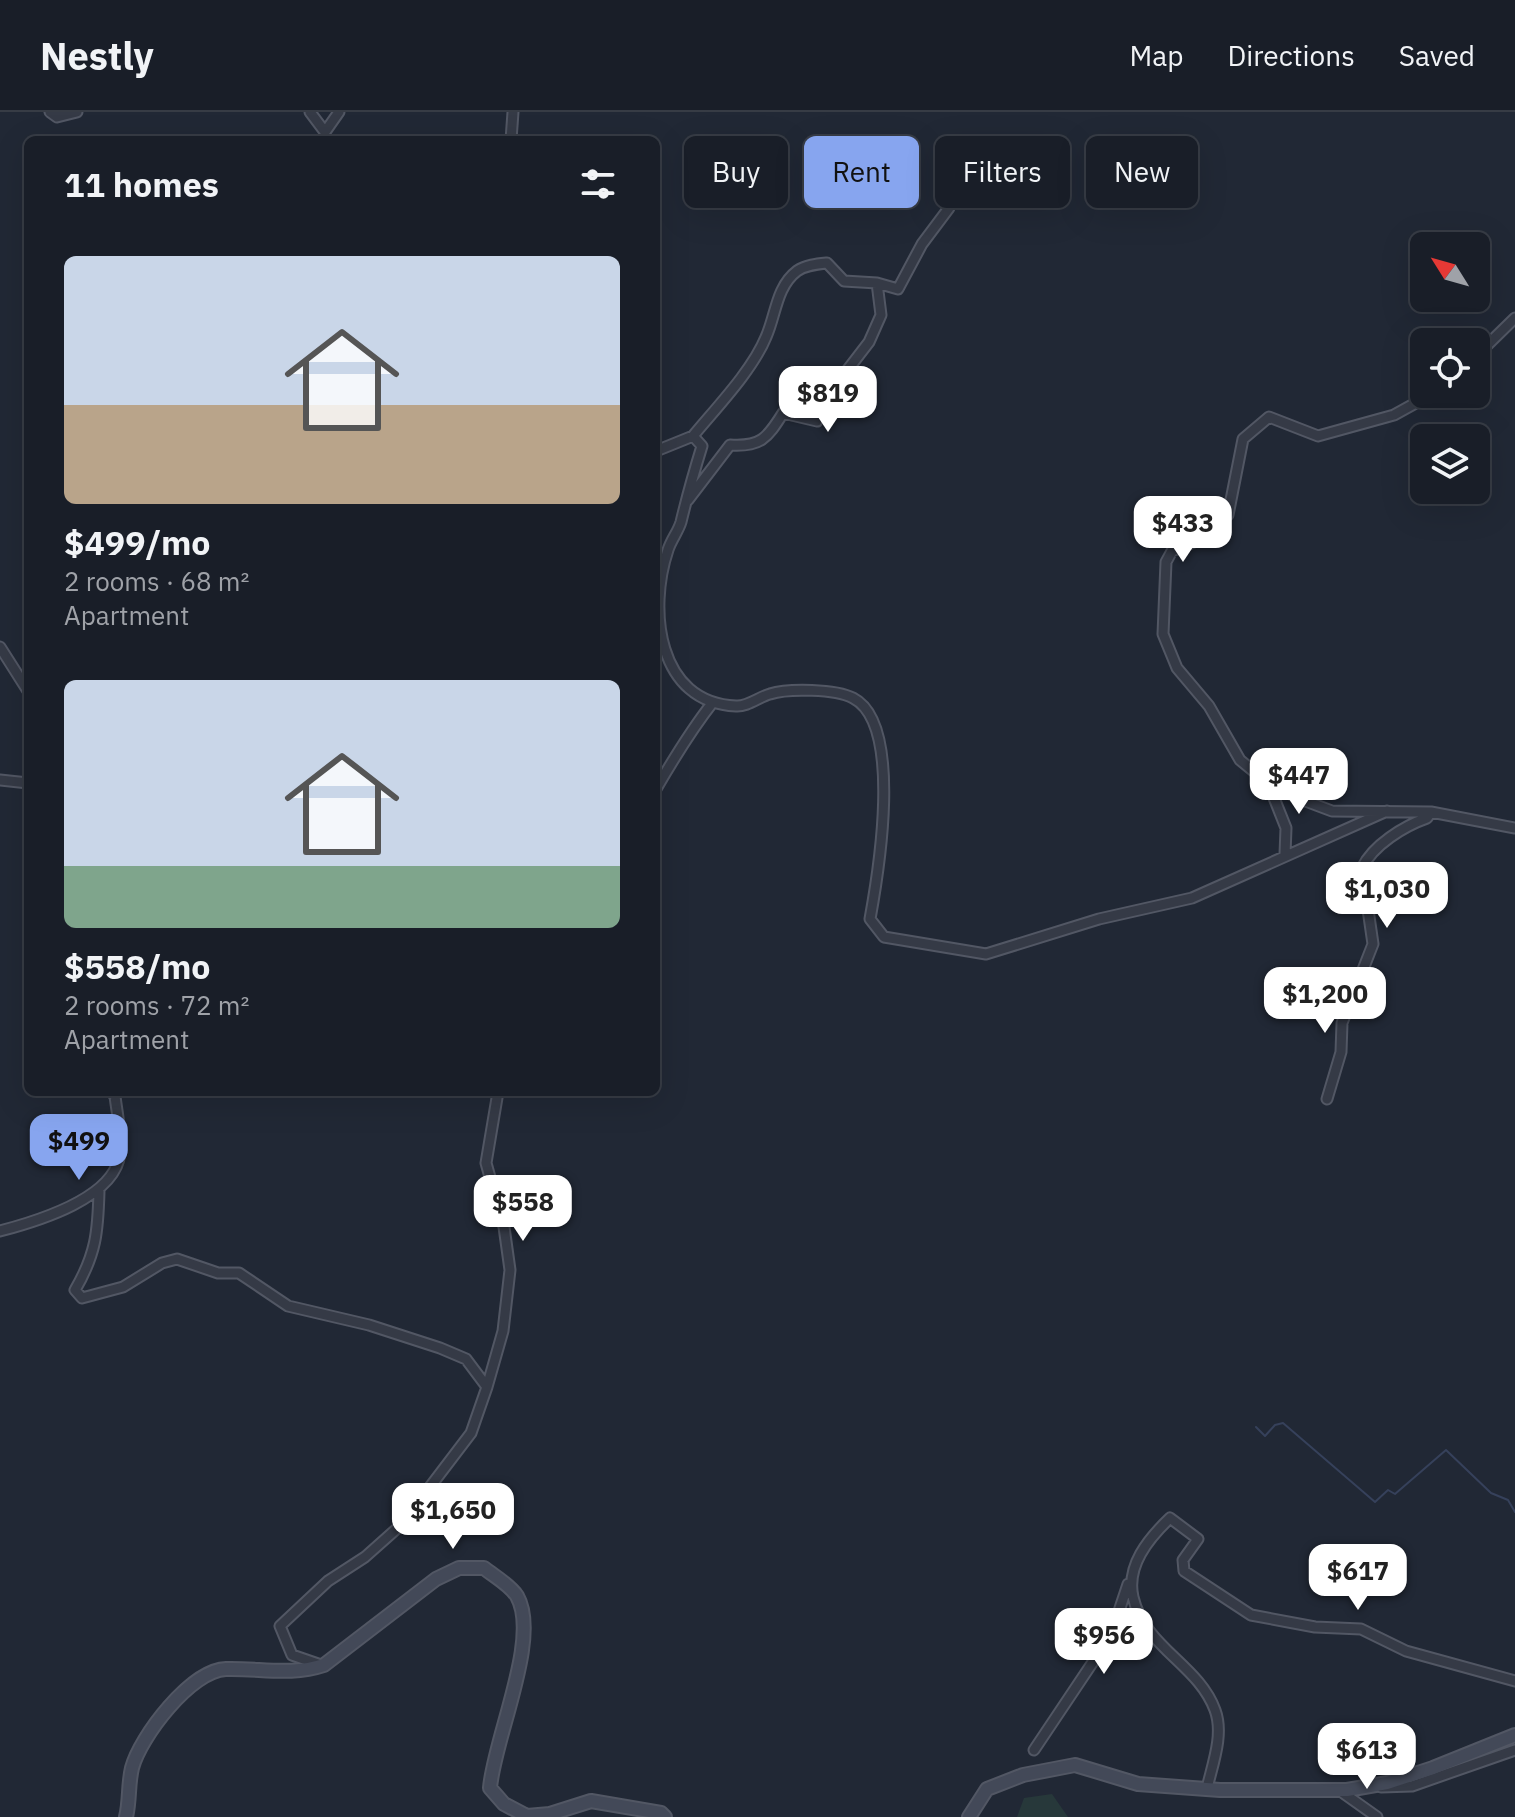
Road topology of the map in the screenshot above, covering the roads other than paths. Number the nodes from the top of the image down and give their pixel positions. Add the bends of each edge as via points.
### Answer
1 (50, 112) edge
2 (77, 112) edge
3 (310, 112) edge
4 (339, 112) edge
5 (513, 112) edge
6 (324, 136) edge
7 (511, 136) edge
8 (949, 208) dead end
9 (877, 283) junction
10 (1515, 318) edge
11 (1490, 342) edge
12 (1410, 406) edge
13 (693, 436) junction
14 (660, 449) edge
15 (683, 506) junction
16 (660, 589) edge
17 (660, 635) edge
18 (0, 647) edge
19 (24, 685) edge
20 (713, 702) junction
21 (0, 780) edge
22 (24, 783) edge
23 (660, 783) edge
24 (1268, 783) junction
25 (1387, 811) junction
26 (1431, 812) junction
27 (1515, 828) edge
28 (1285, 854) junction
29 (115, 1096) edge
30 (497, 1096) edge
31 (1327, 1099) dead end
32 (99, 1191) junction
33 (0, 1231) edge
34 (487, 1387) junction
35 (1129, 1580) junction
36 (324, 1665) junction
37 (1515, 1681) edge
38 (1515, 1735) edge
39 (1034, 1750) dead end
40 (1515, 1750) edge
41 (1373, 1785) junction
42 (1207, 1788) junction
43 (1339, 1790) junction
44 (126, 1817) edge
45 (665, 1817) edge
46 (969, 1817) edge
47 (1377, 1817) edge

1 - 2 street via 57,117
3 - 6 street
4 - 6 street
5 - 7 street
8 - 9 street via 898,289
9 - 13 street via 844,281 827,263 797,271 782,291 766,338
9 - 15 street via 881,315 817,421 783,413 767,439 754,446 730,445
10 - 11 street
12 - 24 street via 1318,436 1281,419 1269,417 1258,423 1243,439 1228,515 1206,537 1172,551 1166,562 1163,634 1168,649 1240,760
13 - 14 street
13 - 15 street via 702,446
15 - 16 street
17 - 20 street via 679,678 691,692
18 - 19 street
20 - 23 street via 685,735
20 - 28 street via 739,707 787,689 852,698 861,705 883,756 883,849 870,919 884,937 986,954 1099,919 1192,898
21 - 22 street
24 - 25 street via 1332,811
24 - 28 street via 1286,828
25 - 26 street
25 - 28 street
26 - 27 street
26 - 31 street via 1379,847 1362,868 1373,944 1342,1023 1341,1052
29 - 32 street via 120,1154 112,1177
30 - 34 street via 486,1163 510,1270 503,1331
32 - 33 street
32 - 34 street via 98,1237 75,1290 82,1298 123,1287 177,1259 218,1273 239,1273 288,1306 369,1325 466,1359
34 - 36 street via 471,1433 410,1515 280,1626 292,1655
35 - 37 street via 1170,1518 1198,1539 1183,1560 1184,1571 1251,1615 1361,1629 1406,1651
35 - 39 street via 1111,1635
35 - 42 street via 1137,1615 1199,1684 1216,1712 1219,1735
36 - 44 street via 302,1673 222,1669 197,1682 144,1736 132,1769
36 - 45 street via 436,1579 459,1568 484,1568 515,1593 525,1615 516,1683 490,1788 504,1804 527,1816 591,1801
38 - 41 street
40 - 41 street via 1412,1786
41 - 43 street
42 - 43 street
42 - 46 street via 1138,1784 1075,1765 1023,1775 987,1789
43 - 47 street

